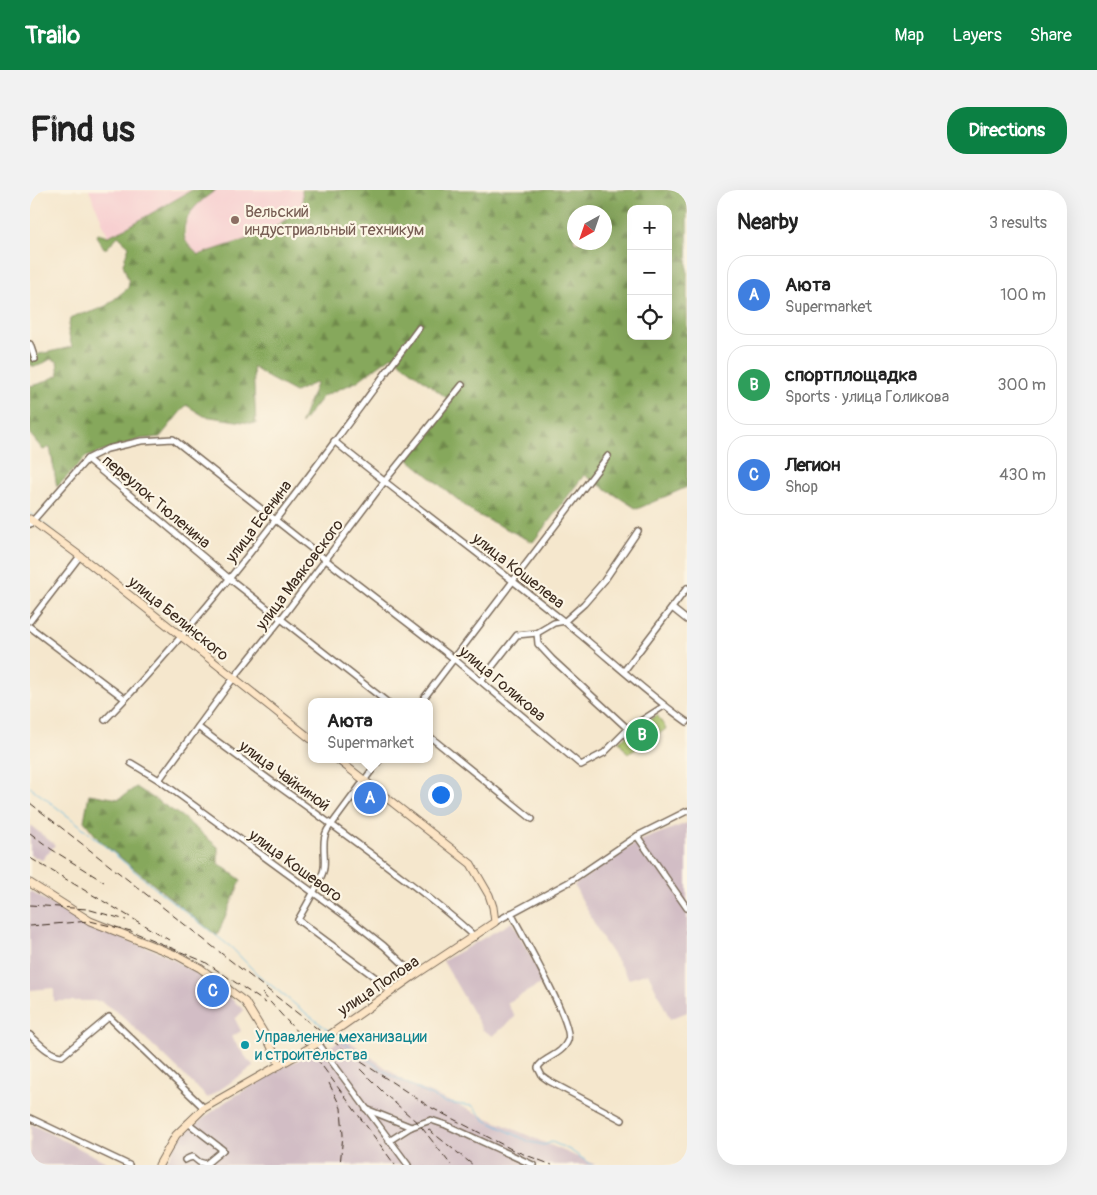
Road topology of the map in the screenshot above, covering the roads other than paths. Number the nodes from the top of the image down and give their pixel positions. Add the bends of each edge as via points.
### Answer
1 (419, 328) dead end
2 (30, 344) edge
3 (35, 359) dead end
4 (462, 385) dead end
5 (334, 441) junction
6 (608, 456) dead end
7 (87, 459) junction
8 (384, 482) junction
9 (275, 519) junction
10 (31, 521) edge
11 (638, 531) dead end
12 (80, 556) junction
13 (326, 560) junction
14 (230, 579) junction
15 (513, 580) junction
16 (687, 588) edge
17 (672, 608) junction
18 (281, 619) junction
19 (687, 620) edge
20 (30, 621) edge
21 (564, 621) junction
22 (30, 627) edge
23 (537, 633) junction
24 (180, 637) junction
25 (453, 658) junction
26 (624, 671) junction
27 (233, 679) junction
28 (481, 681) junction
29 (382, 698) edge
30 (424, 698) edge
31 (125, 699) junction
32 (664, 706) junction
33 (105, 720) dead end
34 (687, 722) edge
35 (198, 727) junction
36 (628, 729) junction
37 (308, 738) edge
38 (433, 739) edge
39 (342, 763) edge
40 (377, 763) edge
41 (131, 764) dead end
42 (159, 780) junction
43 (364, 781) junction
44 (687, 811) edge
45 (532, 819) dead end
46 (332, 824) junction
47 (638, 836) junction
48 (30, 883) edge
49 (312, 893) junction
50 (687, 908) edge
51 (510, 913) junction
52 (495, 922) junction
53 (475, 937) junction
54 (415, 975) junction
55 (391, 992) junction
56 (30, 1035) edge
57 (318, 1043) junction
58 (280, 1065) junction
59 (204, 1108) junction
60 (366, 1109) junction
61 (30, 1118) edge
62 (622, 1120) dead end
63 (188, 1123) junction
64 (411, 1127) junction
65 (389, 1141) junction
66 (186, 1160) dead end
67 (129, 1165) edge
68 (159, 1165) edge
69 (408, 1165) edge
70 (533, 1165) edge

1 - 5 street, улица Есенина
2 - 3 street
4 - 8 street, улица Маяковского
5 - 8 street, улица Кошелева
5 - 9 street, улица Есенина
6 - 15 street
7 - 9 street, улица Голикова via 107,449 141,441 174,439
7 - 10 street
7 - 14 street, переулок Тюленина
8 - 13 street, улица Маяковского
8 - 15 street, улица Кошелева
9 - 13 street, улица Голикова
9 - 14 street, улица Есенина
10 - 12 street, улица Белинского
11 - 21 street via 604,581
12 - 20 street
12 - 24 street, улица Белинского
13 - 18 street, улица Маяковского
13 - 25 street, улица Голикова
14 - 18 street, переулок Тюленина
14 - 24 street, улица Есенина
15 - 21 street, улица Кошелева
15 - 25 street
16 - 17 street
17 - 19 street
17 - 26 street
18 - 27 street, улица Маяковского
18 - 29 street, переулок Тюленина
21 - 23 street
21 - 26 street, улица Кошелева
22 - 31 street
23 - 28 street via 517,635
23 - 36 street via 538,644 552,659
24 - 27 street, улица Белинского
24 - 31 street, улица Есенина
25 - 28 street, улица Голикова
25 - 30 street
26 - 32 street, улица Кошелева
27 - 35 street, улица Маяковского
27 - 37 street, улица Белинского
28 - 36 street, улица Голикова via 581,765 604,752
31 - 33 street, улица Есенина
32 - 34 street, улица Кошелева
32 - 36 street, улица Голикова
35 - 42 street, улица Маяковского
35 - 46 street, улица Чайкиной via 264,778
38 - 45 street
39 - 43 street
40 - 43 street
41 - 42 street, улица Кошевого
42 - 49 street, улица Кошевого
43 - 46 street
43 - 52 street via 471,864 490,895
44 - 47 street
46 - 49 street via 323,839 324,871
46 - 53 street, улица Чайкиной via 456,918
47 - 50 street
47 - 51 street via 569,882
48 - 58 street via 90,921 200,968 244,1002
49 - 54 street, улица Кошевого via 384,946
49 - 55 street via 298,920
51 - 52 street
51 - 62 street via 554,995 570,1034 560,1052 538,1066 540,1073 549,1082
52 - 53 street
53 - 54 street, улица Попова
54 - 55 street, улица Попова
55 - 57 street, улица Попова
56 - 59 street via 46,1050 62,1056 109,1017
57 - 58 street, улица Попова
57 - 60 street
58 - 59 street, улица Попова
59 - 63 street, улица Попова
60 - 64 street
60 - 65 street
61 - 67 street
63 - 66 street via 223,1150 206,1164 193,1157
63 - 68 street, улица Попова via 176,1135
64 - 65 street
64 - 70 street via 431,1120
65 - 69 street

